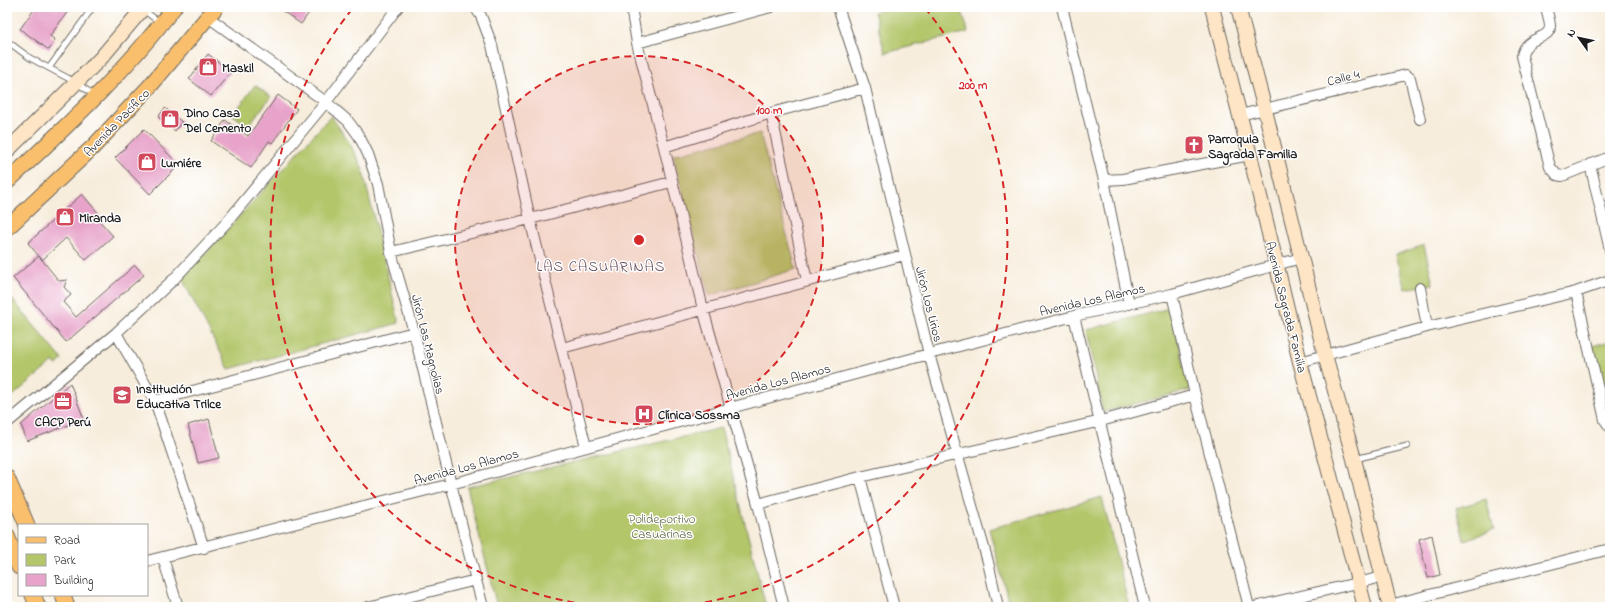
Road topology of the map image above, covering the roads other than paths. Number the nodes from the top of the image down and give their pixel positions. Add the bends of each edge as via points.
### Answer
1 (93, 7) edge
2 (174, 7) edge
3 (398, 7) edge
4 (475, 7) edge
5 (631, 7) edge
6 (771, 7) edge
7 (838, 7) edge
8 (1062, 7) edge
9 (1212, 7) edge
10 (1238, 7) edge
11 (1546, 7) edge
12 (141, 8) edge
13 (212, 12) edge
14 (734, 12) edge
15 (161, 23) junction
16 (7, 41) edge
17 (637, 43) junction
18 (49, 68) junction
19 (77, 83) junction
20 (865, 88) junction
21 (96, 96) junction
22 (326, 102) junction
23 (1265, 110) junction
24 (771, 113) junction
25 (1240, 116) junction
26 (1420, 119) dead end
27 (664, 147) junction
28 (7, 151) edge
29 (1250, 155) junction
30 (1610, 157) edge
31 (1590, 164) junction
32 (8, 178) edge
33 (1104, 180) junction
34 (671, 182) junction
35 (530, 220) junction
36 (7, 228) edge
37 (1610, 250) edge
38 (392, 252) junction
39 (904, 255) junction
40 (1301, 258) junction
41 (1276, 265) junction
42 (1610, 280) edge
43 (807, 281) junction
44 (1420, 288) dead end
45 (1576, 292) junction
46 (1172, 294) junction
47 (1129, 304) junction
48 (703, 309) junction
49 (1074, 316) junction
50 (1427, 327) junction
51 (414, 332) junction
52 (116, 333) junction
53 (562, 348) junction
54 (929, 354) junction
55 (1325, 355) junction
56 (1300, 362) junction
57 (1195, 395) junction
58 (155, 401) junction
59 (730, 408) junction
60 (1101, 421) junction
61 (7, 423) edge
62 (1610, 427) edge
63 (1407, 446) dead end
64 (586, 447) junction
65 (956, 453) junction
66 (1354, 459) junction
67 (860, 477) junction
68 (7, 478) edge
69 (451, 484) junction
70 (758, 504) junction
71 (27, 524) edge
72 (7, 536) edge
73 (204, 548) junction
74 (1610, 549) edge
75 (163, 558) junction
76 (148, 561) edge
77 (18, 564) edge
78 (1383, 577) junction
79 (476, 580) junction
80 (1359, 583) junction
81 (33, 596) edge
82 (63, 596) edge
83 (382, 605) edge
84 (1390, 606) edge
85 (38, 607) edge
86 (67, 607) edge
87 (178, 607) edge
88 (368, 607) edge
89 (483, 607) edge
90 (784, 607) edge
91 (894, 607) edge
92 (998, 607) edge
93 (1145, 607) edge
94 (1249, 607) edge
95 (1254, 607) edge
96 (1365, 607) edge

1 - 18 lane
2 - 15 main road
3 - 22 street
4 - 35 street via 492,45
5 - 17 street
6 - 14 street
7 - 20 street, Jirón Los Lirios
8 - 33 street
9 - 25 main road, Avenida Sagrada Familia
10 - 23 main road, Avenida Sagrada Familia
11 - 31 street via 1550,26 1548,31 1528,43 1523,48 1522,56 1550,167 1557,175 1562,176
12 - 15 lane
12 - 19 main road via 101,58
13 - 22 street, Jirón Las Magnolias
13 - 36 main road, Avenida Pacífico via 150,86 93,147
14 - 17 street
15 - 21 main road
16 - 18 lane
17 - 27 street
18 - 19 lane
19 - 21 lane
19 - 28 main road
20 - 24 street
20 - 39 street, Jirón Los Lirios
21 - 32 main road
22 - 38 street, Jirón Las Magnolias via 348,121 368,154 378,184
22 - 52 street via 227,222 174,279
23 - 25 street, Calle 4
23 - 26 street, Calle 4 via 1406,75 1410,78
23 - 40 main road, Avenida Sagrada Familia
24 - 27 street
24 - 43 street
25 - 29 main road, Avenida Sagrada Familia
27 - 34 street
29 - 33 street via 1122,179
29 - 41 main road, Avenida Sagrada Familia
30 - 31 street
31 - 37 street
33 - 47 street
34 - 35 street
34 - 48 street
35 - 38 street
35 - 53 street
38 - 51 street, Jirón Las Magnolias
39 - 43 street
39 - 54 street, Jirón Los Lirios
40 - 41 street, Avenida Los Alamos
40 - 55 main road, Avenida Sagrada Familia
41 - 46 street, Avenida Los Alamos
41 - 56 main road, Avenida Sagrada Familia
42 - 45 street
43 - 48 street
44 - 50 street
45 - 50 street
45 - 62 street via 1605,420
46 - 47 street, Avenida Los Alamos
46 - 57 street
47 - 49 street, Avenida Los Alamos
48 - 53 street
48 - 59 street
49 - 54 street, Avenida Los Alamos
49 - 60 street
50 - 55 street
51 - 58 street
51 - 69 street, Jirón Las Magnolias
52 - 58 street
52 - 61 street
53 - 64 street
54 - 59 street, Avenida Los Alamos
54 - 65 street, Jirón Los Lirios
55 - 56 street
55 - 66 main road, Avenida Sagrada Familia
56 - 80 main road, Avenida Sagrada Familia
57 - 60 street
57 - 94 street
58 - 73 street
59 - 64 street, Avenida Los Alamos
59 - 70 street
60 - 65 street
60 - 93 street
63 - 66 lane
64 - 69 street, Avenida Los Alamos
65 - 67 street
65 - 92 street, Jirón Los Lirios via 988,562
66 - 78 main road, Avenida Sagrada Familia
67 - 70 street
67 - 91 street
68 - 71 main road
69 - 73 street, Avenida Los Alamos
69 - 79 street, Jirón Las Magnolias
70 - 90 street
72 - 77 main road
73 - 75 street, Avenida Los Alamos
74 - 84 street
75 - 76 street, Avenida Los Alamos
75 - 87 street
78 - 80 street
78 - 84 main road, Avenida Sagrada Familia
79 - 83 street
79 - 89 street, Jirón Las Magnolias
80 - 95 street
80 - 96 main road, Avenida Sagrada Familia
81 - 85 main road
82 - 86 main road
83 - 88 street

